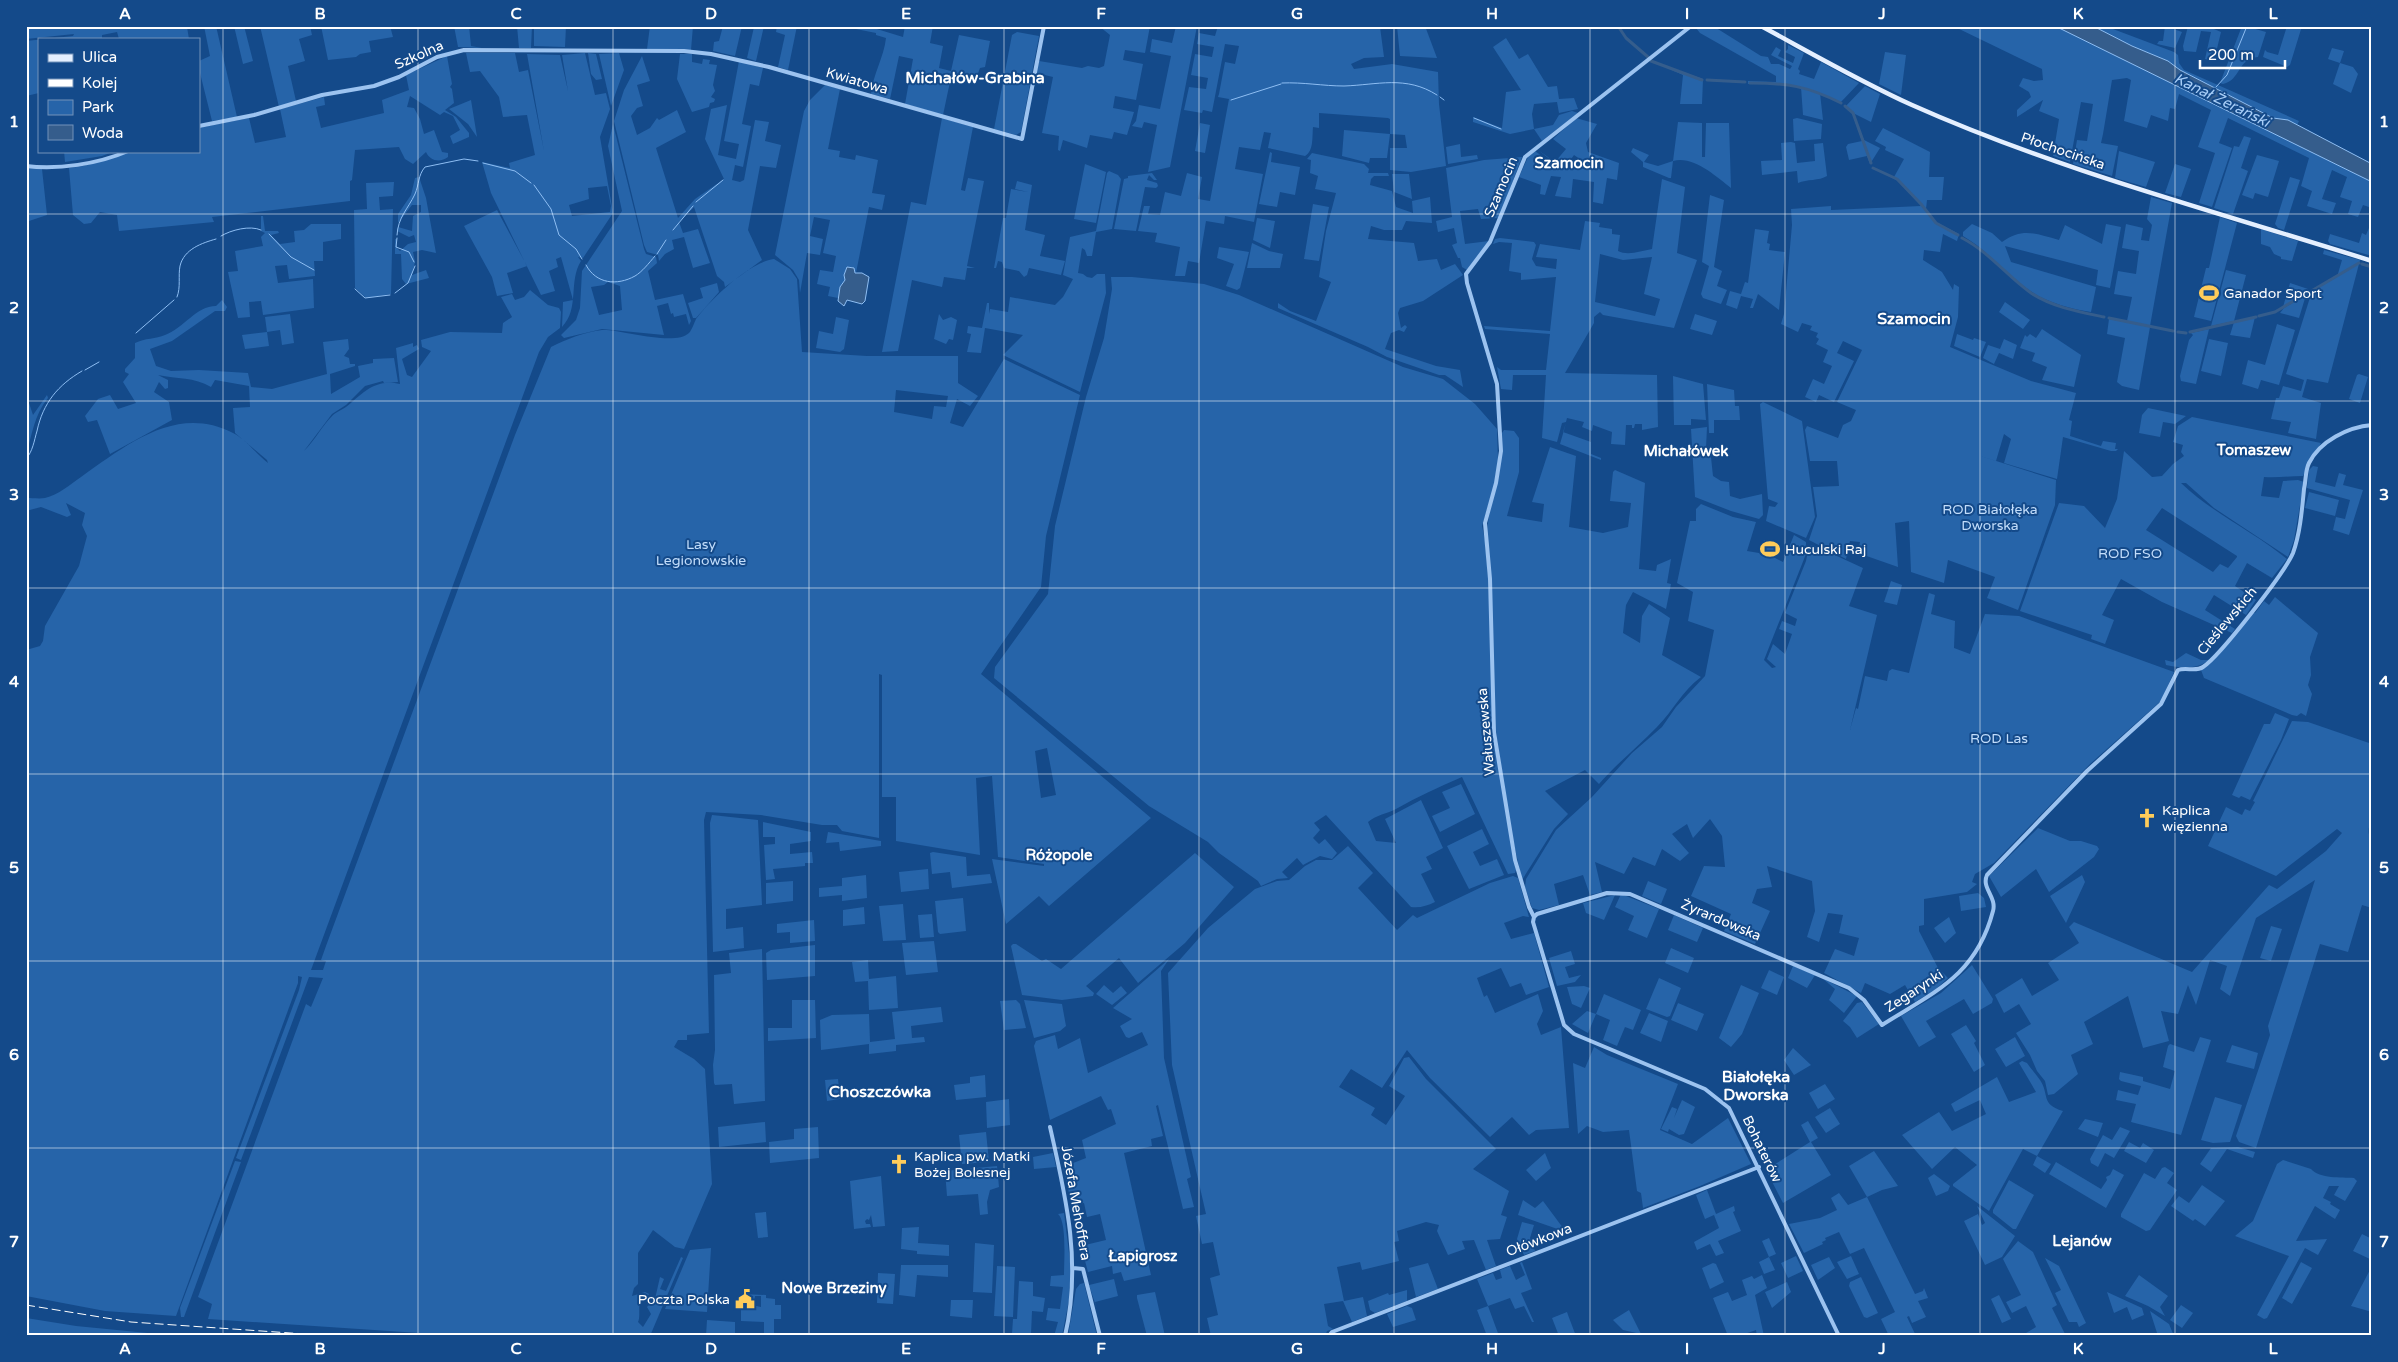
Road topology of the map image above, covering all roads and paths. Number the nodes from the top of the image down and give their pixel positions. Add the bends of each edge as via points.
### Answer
1 (1044, 26) edge
2 (1691, 26) edge
3 (1761, 26) edge
4 (684, 51) joint
5 (200, 126) edge
6 (124, 152) edge
7 (26, 166) edge
8 (2372, 261) edge
9 (1500, 424) joint
10 (2372, 426) edge
11 (1534, 917) junction
12 (1990, 924) joint
13 (1882, 1025) joint
14 (1568, 1030) joint
15 (1050, 1127) dead end
16 (1759, 1167) junction
17 (1073, 1268) junction
18 (1065, 1336) edge
19 (1100, 1336) edge
20 (1329, 1336) edge
21 (1839, 1336) edge

1 - 4 street, Kwiatowa via 1022,139 769,67
2 - 9 street, Szamocin via 1525,157 1490,242 1466,274 1497,384
3 - 8 main road, Płochocińska via 1912,105 2005,143 2113,181
4 - 5 street, Szkolna via 464,50 437,57 374,86 322,95 254,115
6 - 7 street via 67,166
9 - 11 street, Wałuszewska via 1499,467 1486,520 1494,732 1515,860
10 - 12 street, Cieślewskich via 2336,436 2312,458 2291,556 2225,645 2202,668 2178,670 2161,704 2089,769 1986,875 1994,903
11 - 13 street, Żyrardowska via 1607,893 1630,894 1850,988 1864,1000
11 - 14 street, Wałuszewska via 1553,991
12 - 13 street, Zegarynki via 1970,961 1953,979
14 - 16 street, Bohaterów via 1715,1095 1729,1108
15 - 17 street, Józefa Mehoffera via 1069,1215
16 - 20 street, Ołówkowa via 1332,1332
16 - 21 street, Bohaterów
17 - 18 street
17 - 19 street, Józefa Mehoffera via 1083,1270

